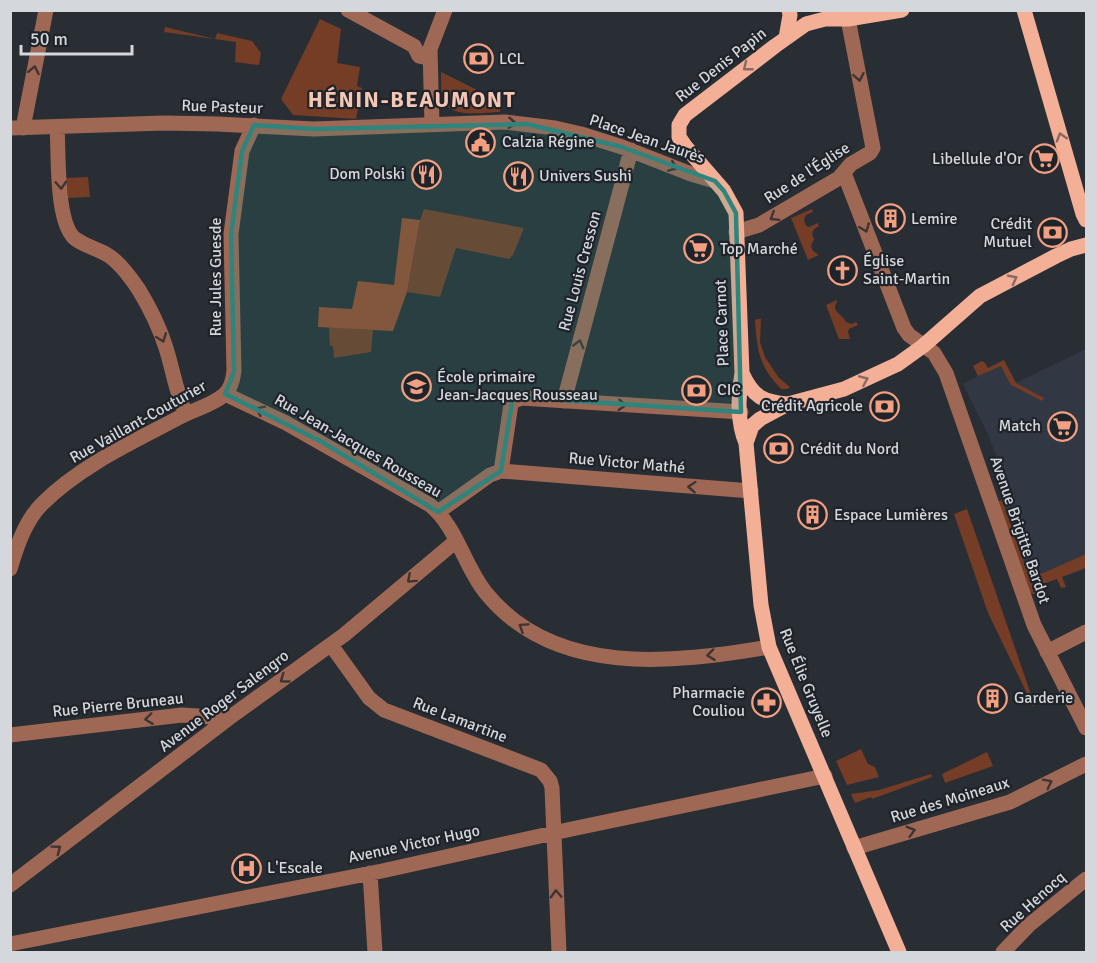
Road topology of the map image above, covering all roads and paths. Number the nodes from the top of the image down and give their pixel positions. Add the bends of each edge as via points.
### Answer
1 (46, 10) edge
2 (348, 10) edge
3 (445, 10) edge
4 (789, 10) edge
5 (902, 10) edge
6 (1024, 10) edge
7 (819, 15) edge
8 (848, 19) junction
9 (786, 38) junction
10 (430, 58) junction
11 (432, 124) junction
12 (57, 126) junction
13 (254, 126) junction
14 (17, 128) edge
15 (631, 150) junction
16 (844, 173) junction
17 (715, 181) junction
18 (1082, 200) edge
19 (1086, 220) edge
20 (736, 231) junction
21 (1086, 233) edge
22 (1079, 247) edge
23 (923, 346) junction
24 (742, 373) junction
25 (225, 394) junction
26 (564, 401) junction
27 (788, 404) junction
28 (741, 412) junction
29 (186, 414) junction
30 (746, 443) junction
31 (501, 471) junction
32 (751, 490) junction
33 (438, 512) junction
34 (456, 541) junction
35 (10, 569) edge
36 (1086, 632) edge
37 (331, 645) junction
38 (769, 647) junction
39 (1047, 652) junction
40 (229, 718) junction
41 (1086, 728) edge
42 (10, 735) edge
43 (1086, 764) edge
44 (825, 776) junction
45 (554, 832) junction
46 (854, 848) junction
47 (370, 873) junction
48 (1086, 879) edge
49 (10, 885) edge
50 (10, 944) edge
51 (375, 952) edge
52 (558, 952) edge
53 (899, 952) edge
54 (1004, 952) edge

14 -> 1 street
2 - 10 street via 414,46 419,56
3 - 10 street via 429,49
4 - 9 main road, Rue Denis Papin
5 - 8 main road
18 -> 6 main road
7 - 8 main road
7 - 9 main road, Rue Denis Papin
8 -> 16 street, Rue de l'Église via 873,148
9 -> 17 main road, Rue Denis Papin via 680,121 682,141
10 - 11 street
11 - 13 street, Rue Pasteur via 314,129
11 -> 15 street, Place Jean Jaurès via 526,124 581,134
12 - 13 street, Rue Pasteur
12 - 14 street, Rue Pasteur
12 -> 29 street via 62,213 68,232 108,255 139,290 162,338
13 - 25 street, Rue Jules Guesde via 242,151 231,234 234,371
15 -> 17 street, Place Jean Jaurès
26 -> 15 street, Rue Louis Cresson
16 -> 20 street, Rue de l'Église via 765,222
16 -> 23 street, Avenue Brigitte Bardot via 904,328
17 - 20 main road, Place Jean Jaurès via 731,201
18 - 19 main road
20 - 24 main road, Place Carnot
21 - 22 main road
23 -> 22 main road via 974,300
27 -> 23 main road via 875,376
23 - 39 street, Avenue Brigitte Bardot via 939,359 945,373
24 - 27 main road via 756,395
24 - 28 main road, Place Carnot
25 - 29 street, Rue Vaillant-Couturier
33 -> 25 street, Rue Jean-Jacques Rousseau via 311,437
26 -> 28 street
26 - 31 street via 514,401
27 - 30 main road via 756,421
28 - 30 main road, Rue Élie Gruyelle
29 - 35 street, Rue Vaillant-Couturier via 97,462 41,504 21,537
30 - 32 main road, Rue Élie Gruyelle
32 -> 31 street, Rue Victor Mathé
31 - 33 street
32 - 38 main road, Rue Élie Gruyelle via 761,605
33 - 34 street, Rue Jean-Jacques Rousseau
34 -> 37 street, Avenue Roger Salengro
38 -> 34 street, Rue Jean-Jacques Rousseau via 686,659 634,660 558,645 500,609 485,592
36 - 39 street
37 -> 40 street, Avenue Roger Salengro
37 - 45 street, Rue Lamartine via 369,698 384,710 542,770 552,788
38 - 44 main road, Rue Élie Gruyelle
39 - 41 street, Avenue Brigitte Bardot
40 -> 42 street, Rue Pierre Bruneau via 182,715
49 -> 40 street, Avenue Roger Salengro
46 -> 43 street, Rue des Moineaux via 1010,802
44 - 45 street, Avenue Victor Hugo
44 - 46 main road, Rue Élie Gruyelle
45 - 47 street, Avenue Victor Hugo
52 -> 45 street, Rue Lamartine
46 - 53 main road, Rue Élie Gruyelle
47 - 50 street, Avenue Victor Hugo
47 - 51 street
48 - 54 street, Rue Henocq via 1029,925

